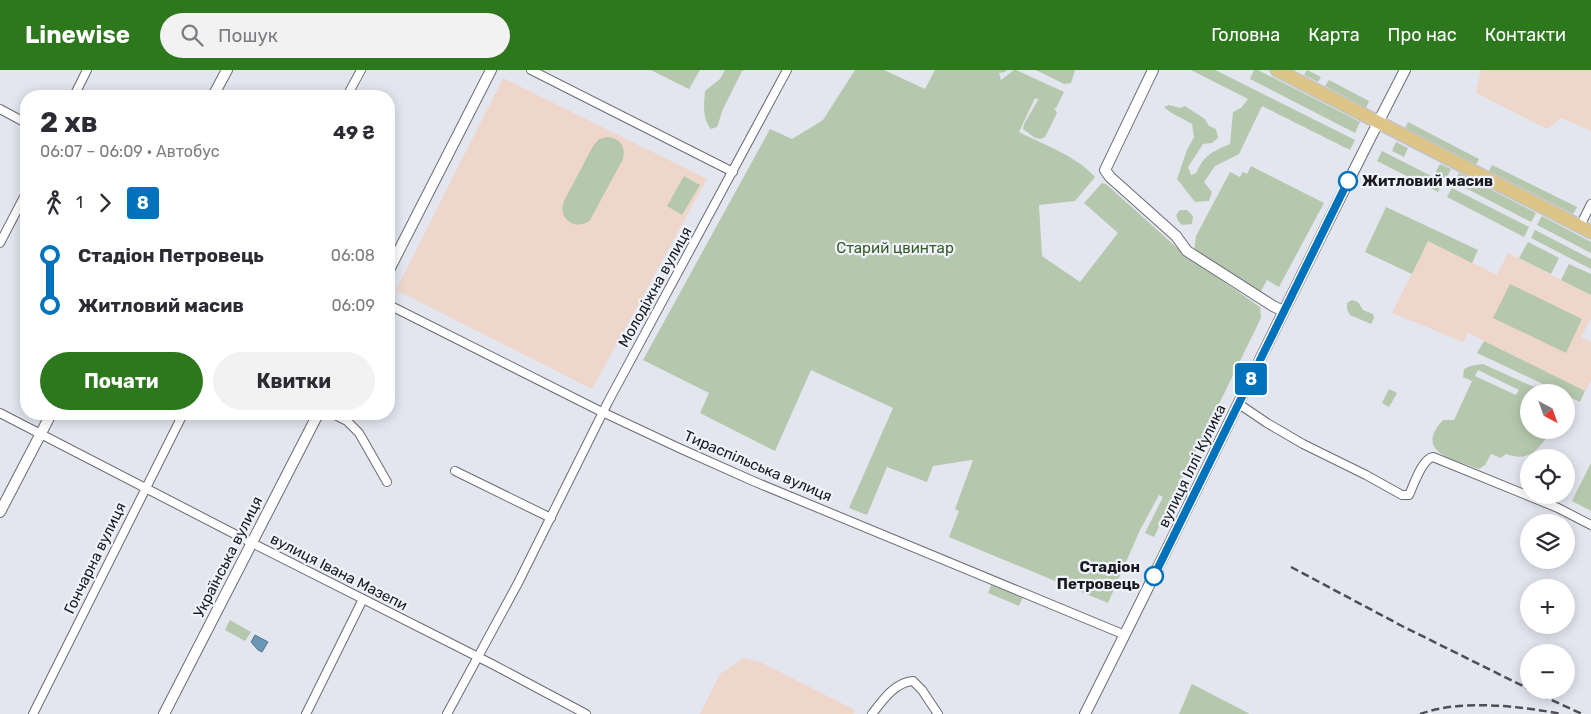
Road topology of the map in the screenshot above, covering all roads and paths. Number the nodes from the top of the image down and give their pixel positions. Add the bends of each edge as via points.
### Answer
1 (87, 70) edge
2 (227, 70) edge
3 (361, 70) edge
4 (491, 70) edge
5 (531, 70) edge
6 (787, 70) edge
7 (1153, 70) edge
8 (1277, 70) edge
9 (1405, 70) edge
10 (77, 90) edge
11 (217, 90) edge
12 (350, 90) edge
13 (0, 109) edge
14 (20, 120) edge
15 (1378, 123) junction
16 (733, 172) junction
17 (1591, 204) edge
18 (20, 205) edge
19 (1586, 229) edge
20 (0, 243) edge
21 (395, 258) edge
22 (395, 308) edge
23 (1284, 311) junction
24 (1238, 404) junction
25 (604, 412) junction
26 (0, 413) edge
27 (48, 420) edge
28 (180, 420) edge
29 (315, 420) edge
30 (345, 420) edge
31 (40, 434) junction
32 (455, 471) dead end
33 (387, 482) dead end
34 (145, 488) junction
35 (0, 512) edge
36 (551, 518) junction
37 (1591, 525) edge
38 (252, 543) junction
39 (363, 599) junction
40 (1125, 635) junction
41 (479, 657) junction
42 (33, 714) edge
43 (164, 714) edge
44 (306, 714) edge
45 (447, 714) edge
46 (586, 714) edge
47 (872, 714) edge
48 (938, 714) edge
49 (1085, 714) edge

1 - 10 street
2 - 11 street
3 - 12 street
4 - 21 street
5 - 16 street
6 - 16 street, Молодіжна вулиця
7 - 23 street via 1105,170 1176,236 1187,251
8 - 15 main road
9 - 15 street, вулиця Іллі Кулика
13 - 14 street
15 - 19 main road
15 - 23 street, вулиця Іллі Кулика
16 - 25 street, Молодіжна вулиця
17 - 19 street
18 - 20 street
22 - 25 street, Тираспільська вулиця
23 - 24 street, вулиця Іллі Кулика
24 - 37 street via 1295,440 1402,495 1409,494 1425,461 1433,457 1558,508
24 - 40 street, вулиця Іллі Кулика
25 - 36 street, Молодіжна вулиця
25 - 40 street, Тираспільська вулиця via 753,481
26 - 31 street, вулиця Івана Мазепи
27 - 31 street
28 - 34 street, Гончарна вулиця
29 - 38 street, Українська вулиця
30 - 33 street via 358,433
31 - 34 street, вулиця Івана Мазепи
31 - 35 street
32 - 36 street
34 - 38 street, вулиця Івана Мазепи
34 - 42 street, Гончарна вулиця
36 - 41 street, Молодіжна вулиця
38 - 39 street, вулиця Івана Мазепи
38 - 43 street, Українська вулиця
39 - 41 street, вулиця Івана Мазепи
39 - 44 street
40 - 49 street, вулиця Іллі Кулика
41 - 45 street, Молодіжна вулиця
41 - 46 street, вулиця Івана Мазепи
47 - 48 street via 888,694 913,681

